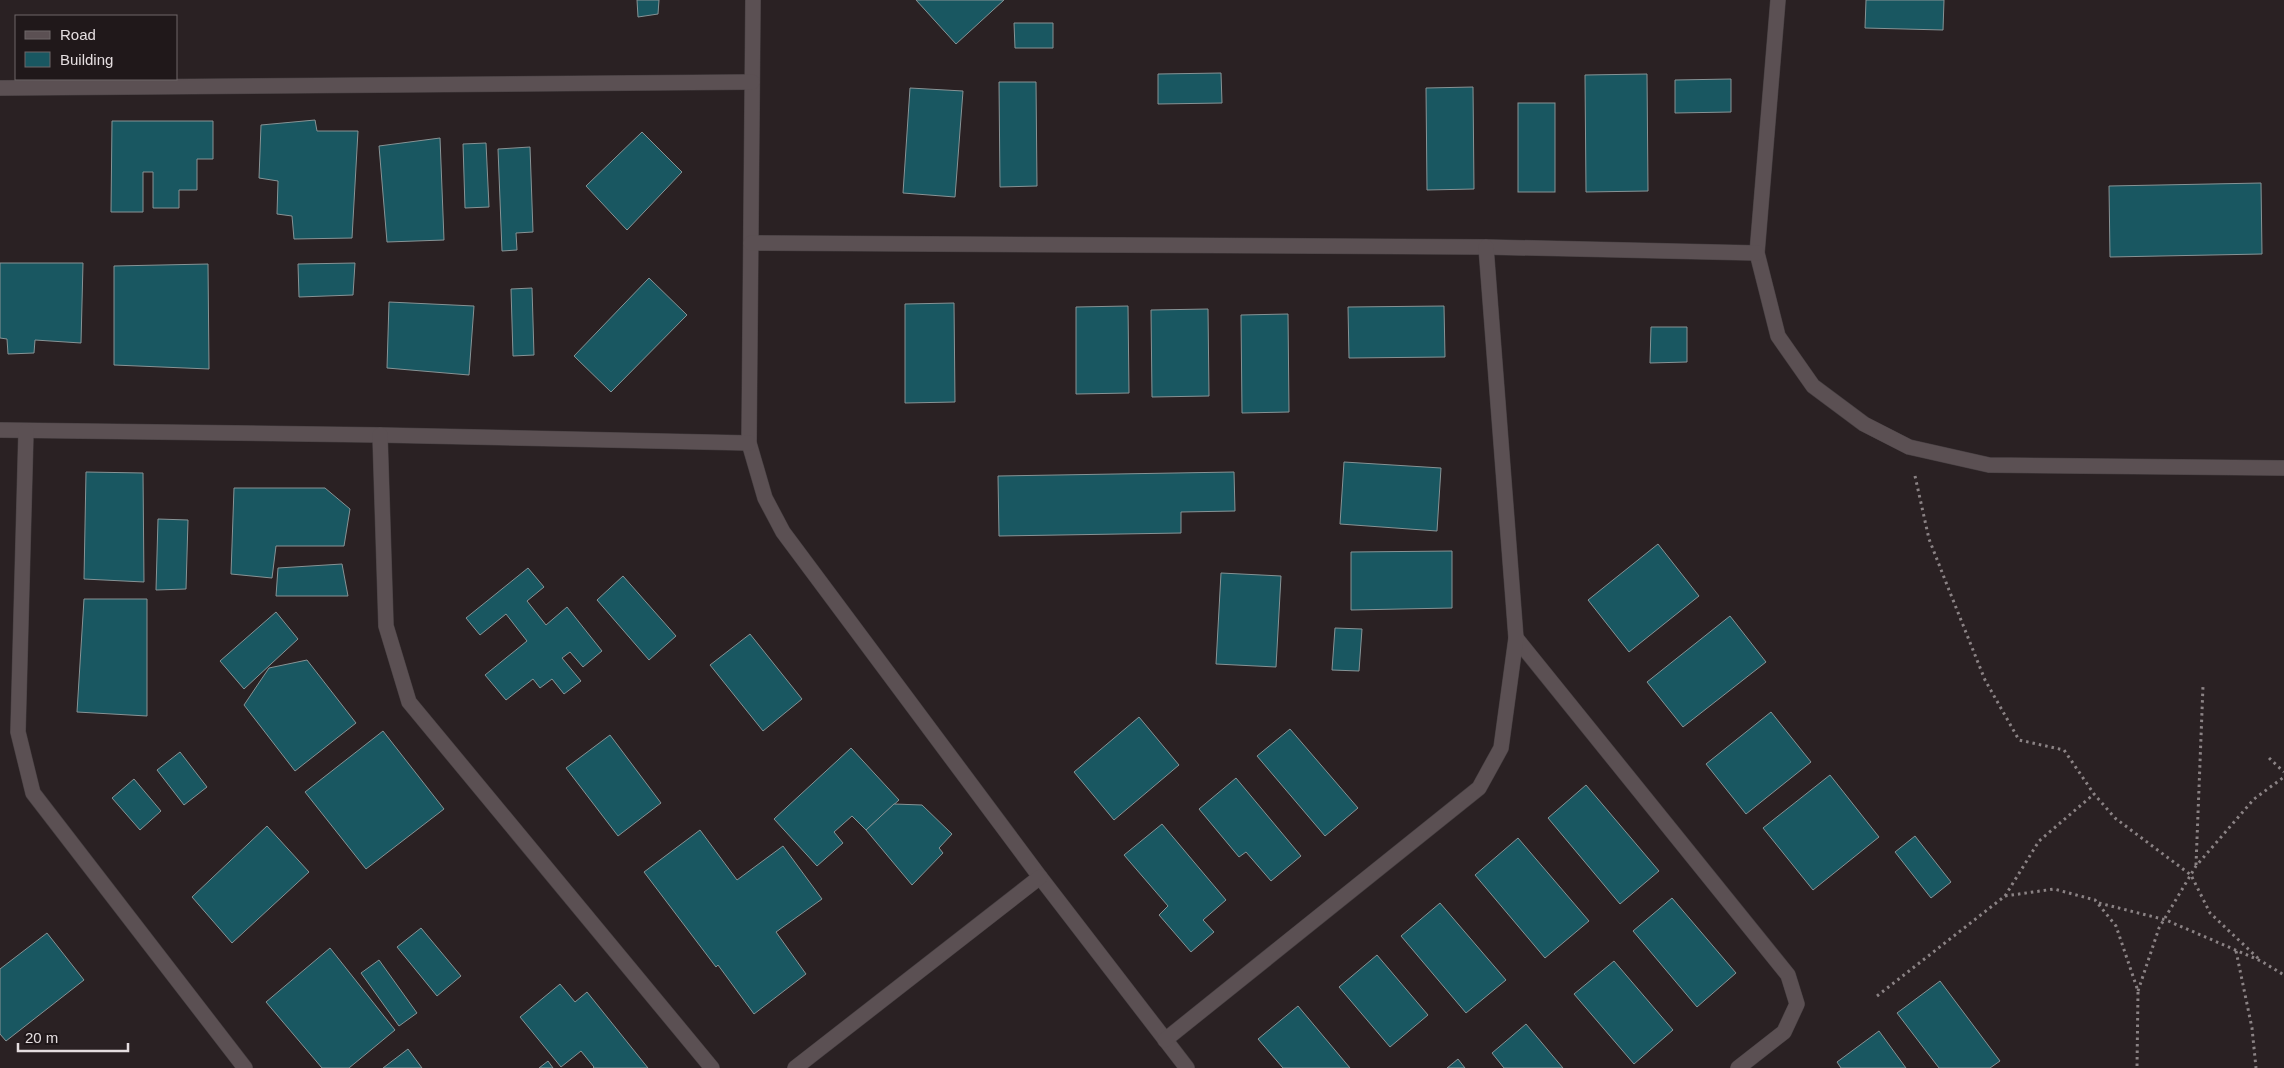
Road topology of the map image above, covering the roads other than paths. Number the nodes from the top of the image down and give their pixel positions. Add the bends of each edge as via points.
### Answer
1 (753, 0) edge
2 (1778, 0) edge
3 (752, 82) junction
4 (0, 88) edge
5 (751, 243) junction
6 (1486, 247) junction
7 (1757, 252) junction
8 (0, 430) edge
9 (26, 430) junction
10 (380, 434) junction
11 (749, 442) junction
12 (2284, 468) edge
13 (1516, 638) junction
14 (1040, 877) junction
15 (1165, 1040) junction
16 (245, 1068) edge
17 (712, 1068) edge
18 (795, 1068) edge
19 (1187, 1068) edge
20 (1738, 1068) edge

1 - 3 street
2 - 7 street
3 - 4 street
3 - 5 street
5 - 6 street
5 - 11 street
6 - 7 street
6 - 13 street
7 - 12 street via 1778,336 1813,386 1864,424 1909,447 1989,465
8 - 9 street
9 - 10 street
9 - 16 street via 18,732 33,793
10 - 11 street
10 - 17 street via 386,626 409,702
11 - 14 street via 765,498 783,532
13 - 15 street via 1501,748 1479,788
13 - 20 street via 1788,975 1797,1004 1784,1032
14 - 15 street
14 - 18 street
15 - 19 street

